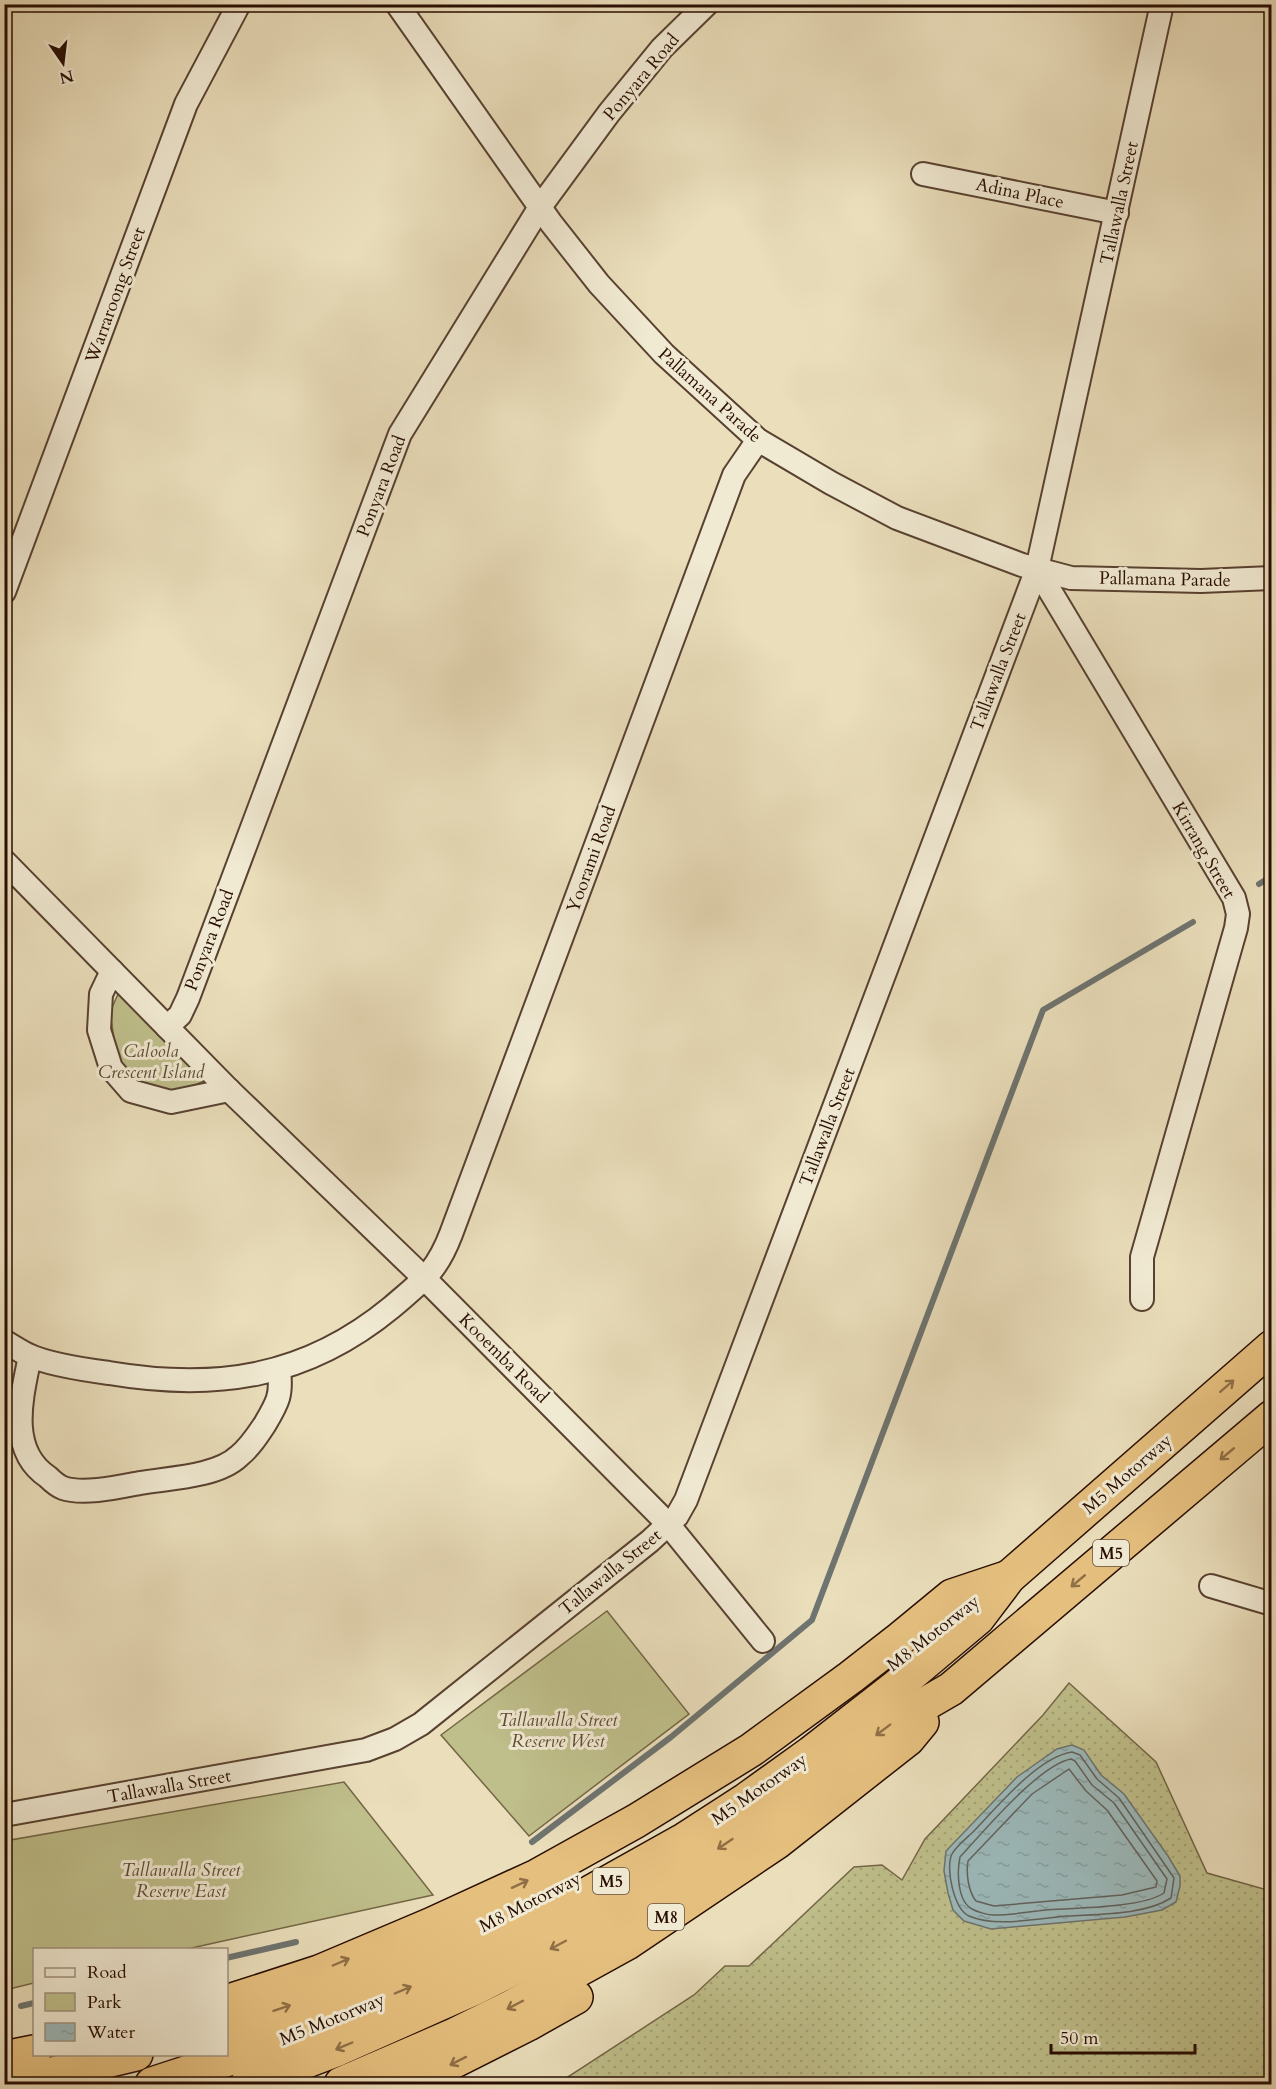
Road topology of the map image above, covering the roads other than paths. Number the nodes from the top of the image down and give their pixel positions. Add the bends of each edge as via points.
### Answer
1 (239, 4) edge
2 (397, 4) edge
3 (707, 4) edge
4 (1162, 4) edge
5 (923, 174) dead end
6 (540, 207) junction
7 (1117, 213) junction
8 (758, 440) junction
9 (1037, 569) junction
10 (1272, 578) edge
11 (4, 592) edge
12 (4, 861) edge
13 (112, 971) junction
14 (167, 1028) junction
15 (229, 1090) junction
16 (425, 1279) junction
17 (1142, 1299) dead end
18 (4, 1341) edge
19 (1272, 1347) edge
20 (30, 1356) junction
21 (279, 1370) junction
22 (1272, 1416) edge
23 (668, 1524) junction
24 (1009, 1577) junction
25 (1211, 1586) dead end
26 (1272, 1604) edge
27 (763, 1641) dead end
28 (951, 1689) junction
29 (4, 1815) edge
30 (228, 2001) edge
31 (228, 2026) edge
32 (33, 2052) edge
33 (132, 2056) edge
34 (4, 2058) edge
35 (10, 2085) edge
36 (152, 2085) edge
37 (247, 2085) edge
38 (340, 2085) edge
39 (409, 2085) edge

1 - 11 street, Warraroong Street via 186,104
2 - 6 street, Pallamana Parade
3 - 6 street, Ponyara Road via 662,48 616,103
4 - 7 street, Tallawalla Street
5 - 7 street, Adina Place
6 - 8 street, Pallamana Parade via 599,284 664,354
6 - 14 street, Ponyara Road via 400,434 188,998 180,1015
7 - 9 street, Tallawalla Street
8 - 9 street, Pallamana Parade via 897,518
8 - 16 street, Yoorami Road via 734,475 443,1257
9 - 10 street, Pallamana Parade via 1071,578
9 - 17 street, Kirrang Street via 1234,898 1238,914 1142,1257
9 - 23 street, Tallawalla Street via 686,1500
12 - 13 street, Kooemba Road
13 - 14 street, Kooemba Road
13 - 15 street via 101,994 99,1030 111,1068 131,1091 171,1102
14 - 15 street, Kooemba Road
15 - 16 street, Kooemba Road
16 - 21 street, Yoorami Road via 365,1329
16 - 23 street, Kooemba Road
18 - 20 street, Yoorami Road
24 -> 19 highway, M5 Motorway / M5
20 - 21 street, Yoorami Road via 83,1369 180,1382 240,1378
20 - 21 street via 21,1399 20,1427 26,1448 38,1471 63,1488 97,1490 215,1470 238,1458 273,1411 282,1390
22 -> 28 highway, M5 Motorway / M5
23 - 27 street, Kooemba Road
23 - 29 street, Tallawalla Street via 430,1716 395,1739 348,1753
30 -> 24 highway via 319,1972 537,1876 636,1821 750,1750 885,1651 952,1596
31 -> 24 highway, M8 Motorway via 405,1962 546,1895 628,1850 761,1766 882,1673 962,1605
36 -> 24 highway, M5 Motorway / M5 via 241,2055 423,1982 682,1841 811,1753 897,1686 978,1618
25 - 26 street
28 -> 37 highway, M5 Motorway / M5 via 894,1722 770,1814 674,1878 568,1940 462,1994
28 -> 38 highway, M8 via 908,1739 847,1788 777,1842 636,1937 501,2012
28 -> 39 highway via 917,1749 761,1875 584,1992
32 - 34 highway
33 - 35 highway

